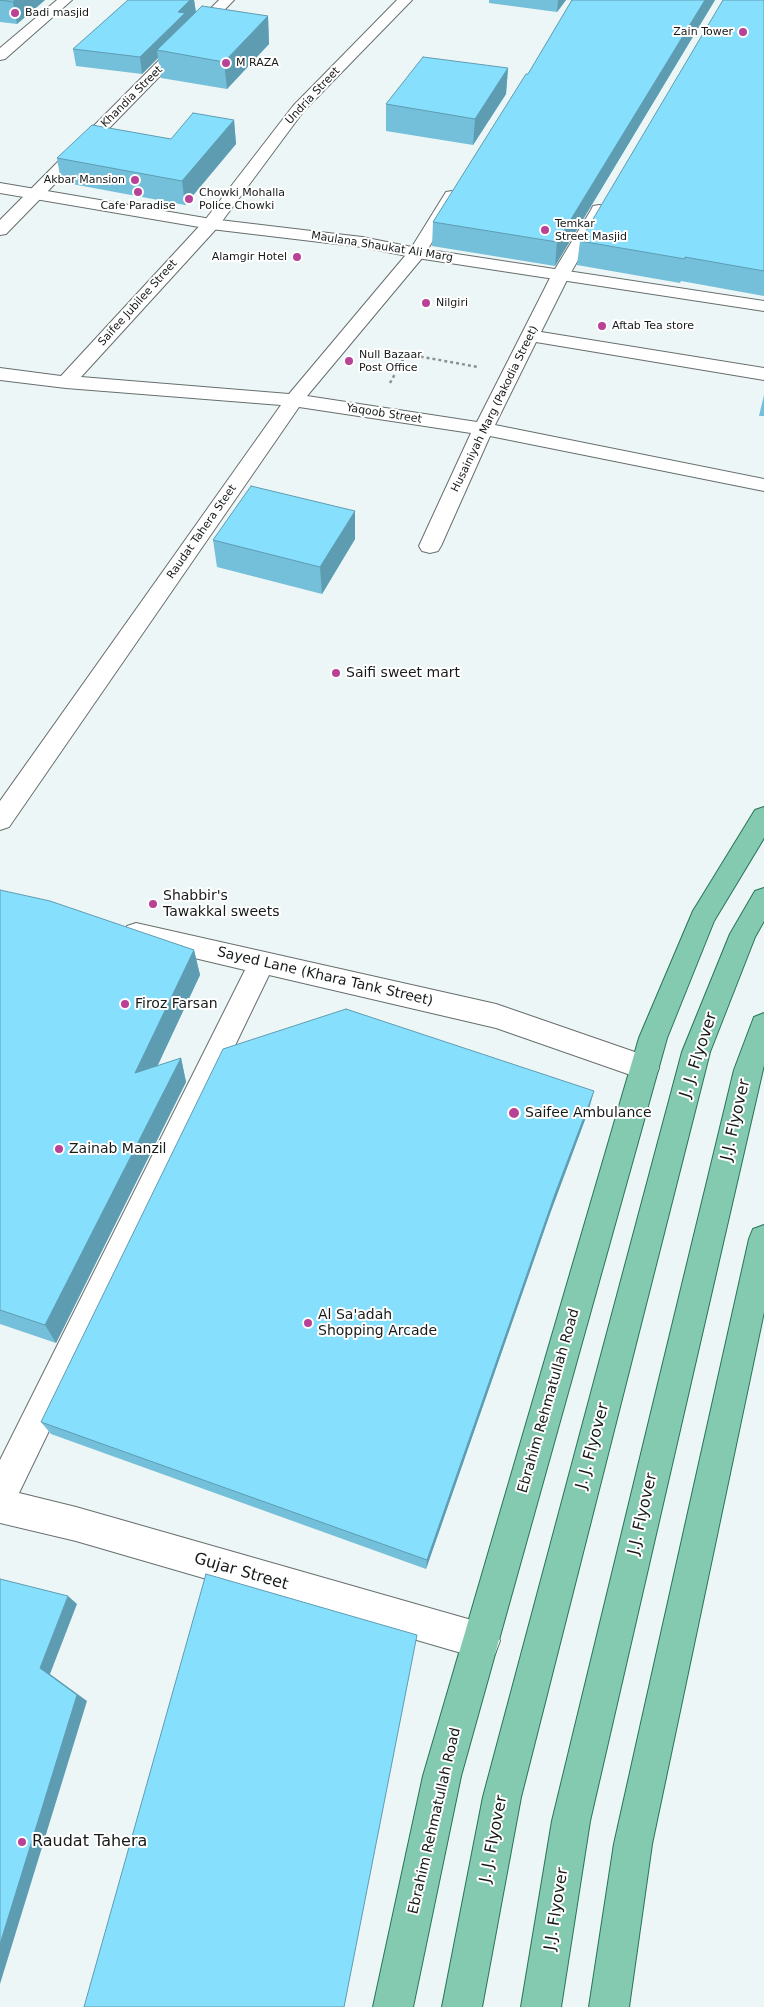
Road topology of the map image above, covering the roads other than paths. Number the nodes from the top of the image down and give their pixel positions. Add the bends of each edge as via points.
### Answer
1 (64, 0) edge
2 (405, 0) edge
3 (224, 4) edge
4 (202, 6) edge
5 (0, 56) edge
6 (459, 185) edge
7 (0, 188) edge
8 (37, 194) junction
9 (607, 197) edge
10 (211, 224) junction
11 (0, 230) edge
12 (417, 253) junction
13 (561, 274) junction
14 (764, 306) edge
15 (531, 336) junction
16 (0, 374) edge
17 (764, 374) edge
18 (66, 382) junction
19 (294, 400) junction
20 (483, 429) junction
21 (764, 485) edge
22 (430, 546) dead end
23 (764, 817) edge
24 (0, 820) edge
25 (764, 898) edge
26 (116, 930) edge
27 (262, 963) junction
28 (764, 1025) edge
29 (644, 1068) junction
30 (764, 1239) edge
31 (0, 1496) edge
32 (0, 1506) edge
33 (482, 1641) junction
34 (393, 2007) edge
35 (462, 2007) edge
36 (541, 2007) edge
37 (609, 2007) edge

1 - 5 street
2 - 10 street, Undria Street via 298,109
3 - 4 street
3 - 8 street, Khandia Street
6 - 12 street, Raudat Tahera Steet
7 - 8 street, Maulana Shaukat Ali Marg
8 - 10 street, Maulana Shaukat Ali Marg
8 - 11 street, Khandia Street
9 - 13 street, Husainiyah Marg (Pakodia Street)
10 - 12 street, Maulana Shaukat Ali Marg via 362,242
10 - 18 street, Saifee Jubilee Street
12 - 13 street, Maulana Shaukat Ali Marg
12 - 19 street, Raudat Tahera Steet
13 - 14 street, Maulana Shaukat Ali Marg
13 - 15 street, Husainiyah Marg (Pakodia Street)
15 - 17 street
15 - 20 street, Husainiyah Marg (Pakodia Street)
16 - 18 street, Yaqoob Street
18 - 19 street, Yaqoob Street
19 - 20 street, Yaqoob Street
19 - 24 street, Raudat Tahera Steet
20 - 21 street, Yaqoob Street
20 - 22 street, Husainiyah Marg (Pakodia Street)
23 - 29 main road, Ebrahim Rehmatullah Road via 702,918
25 - 35 main road, J. J. Flyover via 743,934 696,1052 502,1797
26 - 27 street, Sayed Lane (Khara Tank Street)
27 - 29 street, Sayed Lane (Khara Tank Street) via 496,1016
27 - 31 street
28 - 36 main road, J.J. Flyover via 748,1070 571,1821
29 - 33 main road, Ebrahim Rehmatullah Road
30 - 37 main road via 633,1844
32 - 33 street, Gujar Street via 76,1524
33 - 34 main road, Ebrahim Rehmatullah Road via 442,1776

